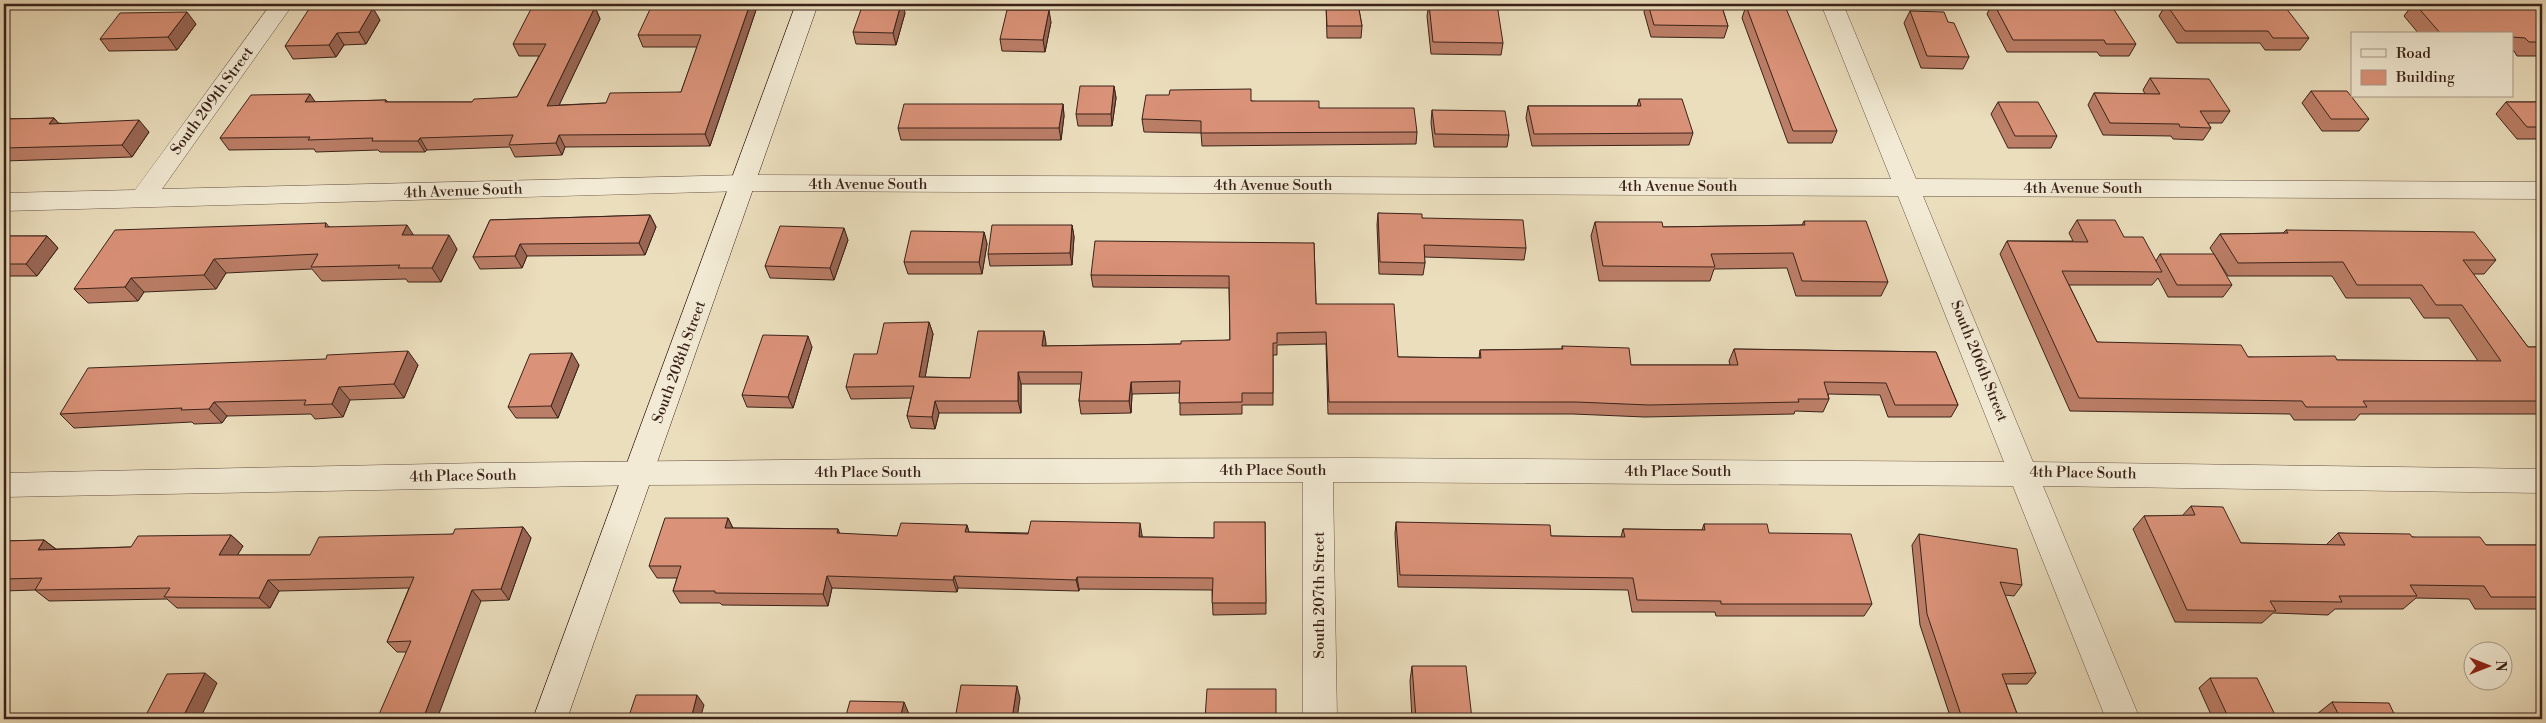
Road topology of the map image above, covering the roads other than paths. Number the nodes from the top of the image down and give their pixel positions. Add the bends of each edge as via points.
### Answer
1 (282, 4) edge
2 (807, 4) edge
3 (1832, 4) edge
4 (744, 183) junction
5 (1908, 187) junction
6 (2542, 190) edge
7 (142, 199) junction
8 (4, 202) edge
9 (1318, 470) junction
10 (2024, 472) junction
11 (638, 473) junction
12 (2542, 481) edge
13 (4, 485) edge
14 (550, 719) edge
15 (1320, 719) edge
16 (2123, 719) edge

1 - 7 street, South 209th Street
2 - 4 street, South 208th Street
3 - 5 street, South 206th Street
4 - 5 street, 4th Avenue South
4 - 7 street, 4th Avenue South
4 - 11 street, South 208th Street
5 - 6 street, 4th Avenue South
5 - 10 street, South 206th Street
7 - 8 street, 4th Avenue South
9 - 10 street, 4th Place South
9 - 11 street, 4th Place South
9 - 15 street, South 207th Street
10 - 12 street, 4th Place South
10 - 16 street, South 206th Street
11 - 13 street, 4th Place South
11 - 14 street, South 208th Street

